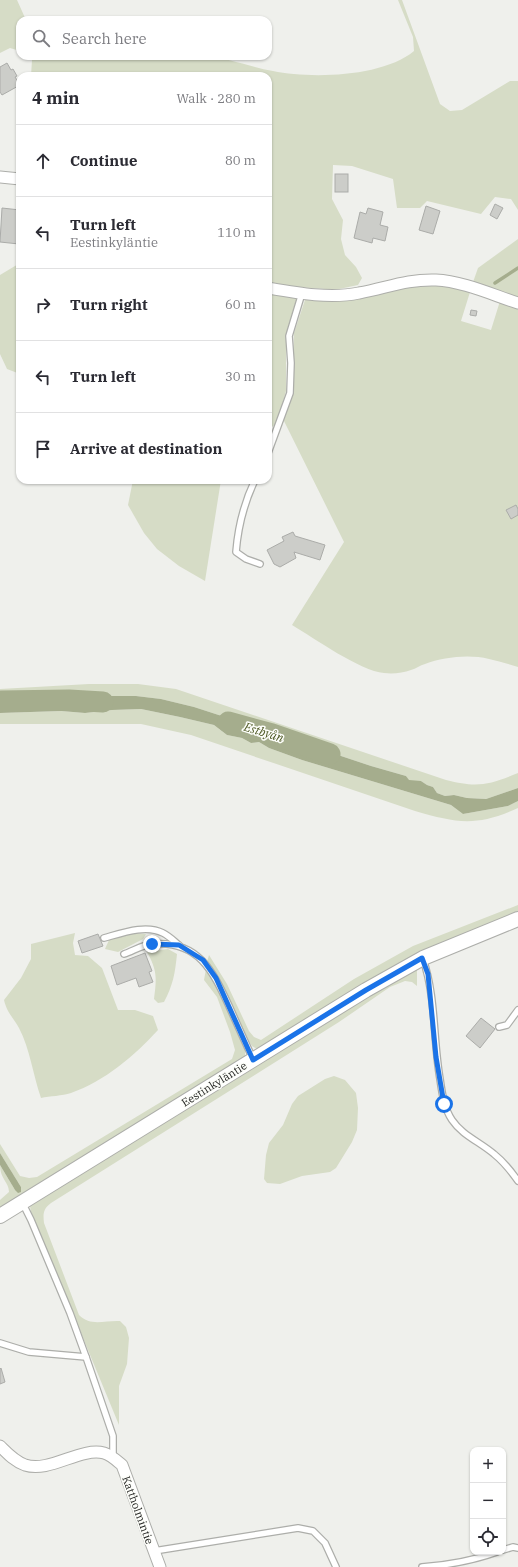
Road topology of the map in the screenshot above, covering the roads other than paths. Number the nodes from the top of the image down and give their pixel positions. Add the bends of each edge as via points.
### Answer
1 (0, 177) edge
2 (16, 179) edge
3 (272, 289) edge
4 (302, 294) junction
5 (518, 303) edge
6 (272, 442) edge
7 (253, 484) edge
8 (260, 564) dead end
9 (518, 920) edge
10 (104, 938) dead end
11 (179, 945) junction
12 (124, 954) dead end
13 (422, 958) junction
14 (518, 1010) edge
15 (498, 1027) dead end
16 (253, 1060) junction
17 (518, 1181) edge
18 (22, 1202) junction
19 (0, 1216) edge
20 (0, 1343) edge
21 (86, 1357) junction
22 (0, 1446) edge
23 (113, 1458) junction
24 (518, 1548) edge
25 (506, 1549) edge
26 (154, 1551) junction
27 (488, 1555) edge
28 (160, 1567) edge
29 (336, 1567) edge
30 (422, 1567) edge

1 - 2 street
3 - 4 street
4 - 5 street via 358,294 411,280 438,280
4 - 6 lane via 289,336 290,393
7 - 8 lane via 238,532 236,552
9 - 13 street, Eestinkyläntie
10 - 11 lane via 149,929 163,933
11 - 12 lane via 152,944
11 - 16 lane via 203,960 216,978
13 - 16 street, Eestinkyläntie
13 - 17 lane via 428,974 436,1057 444,1104 452,1120 463,1132 502,1161
14 - 15 lane via 506,1025
16 - 18 street, Eestinkyläntie
18 - 19 street, Eestinkyläntie
18 - 21 lane via 32,1220
20 - 21 lane via 29,1352
21 - 23 lane via 113,1436
22 - 23 street via 13,1459 25,1465 39,1466 84,1454 102,1453
23 - 26 street, Kattholmintie via 122,1465
24 - 25 lane
26 - 28 street, Kattholmintie
26 - 29 lane via 298,1528 312,1531 325,1543
27 - 30 lane via 461,1563

